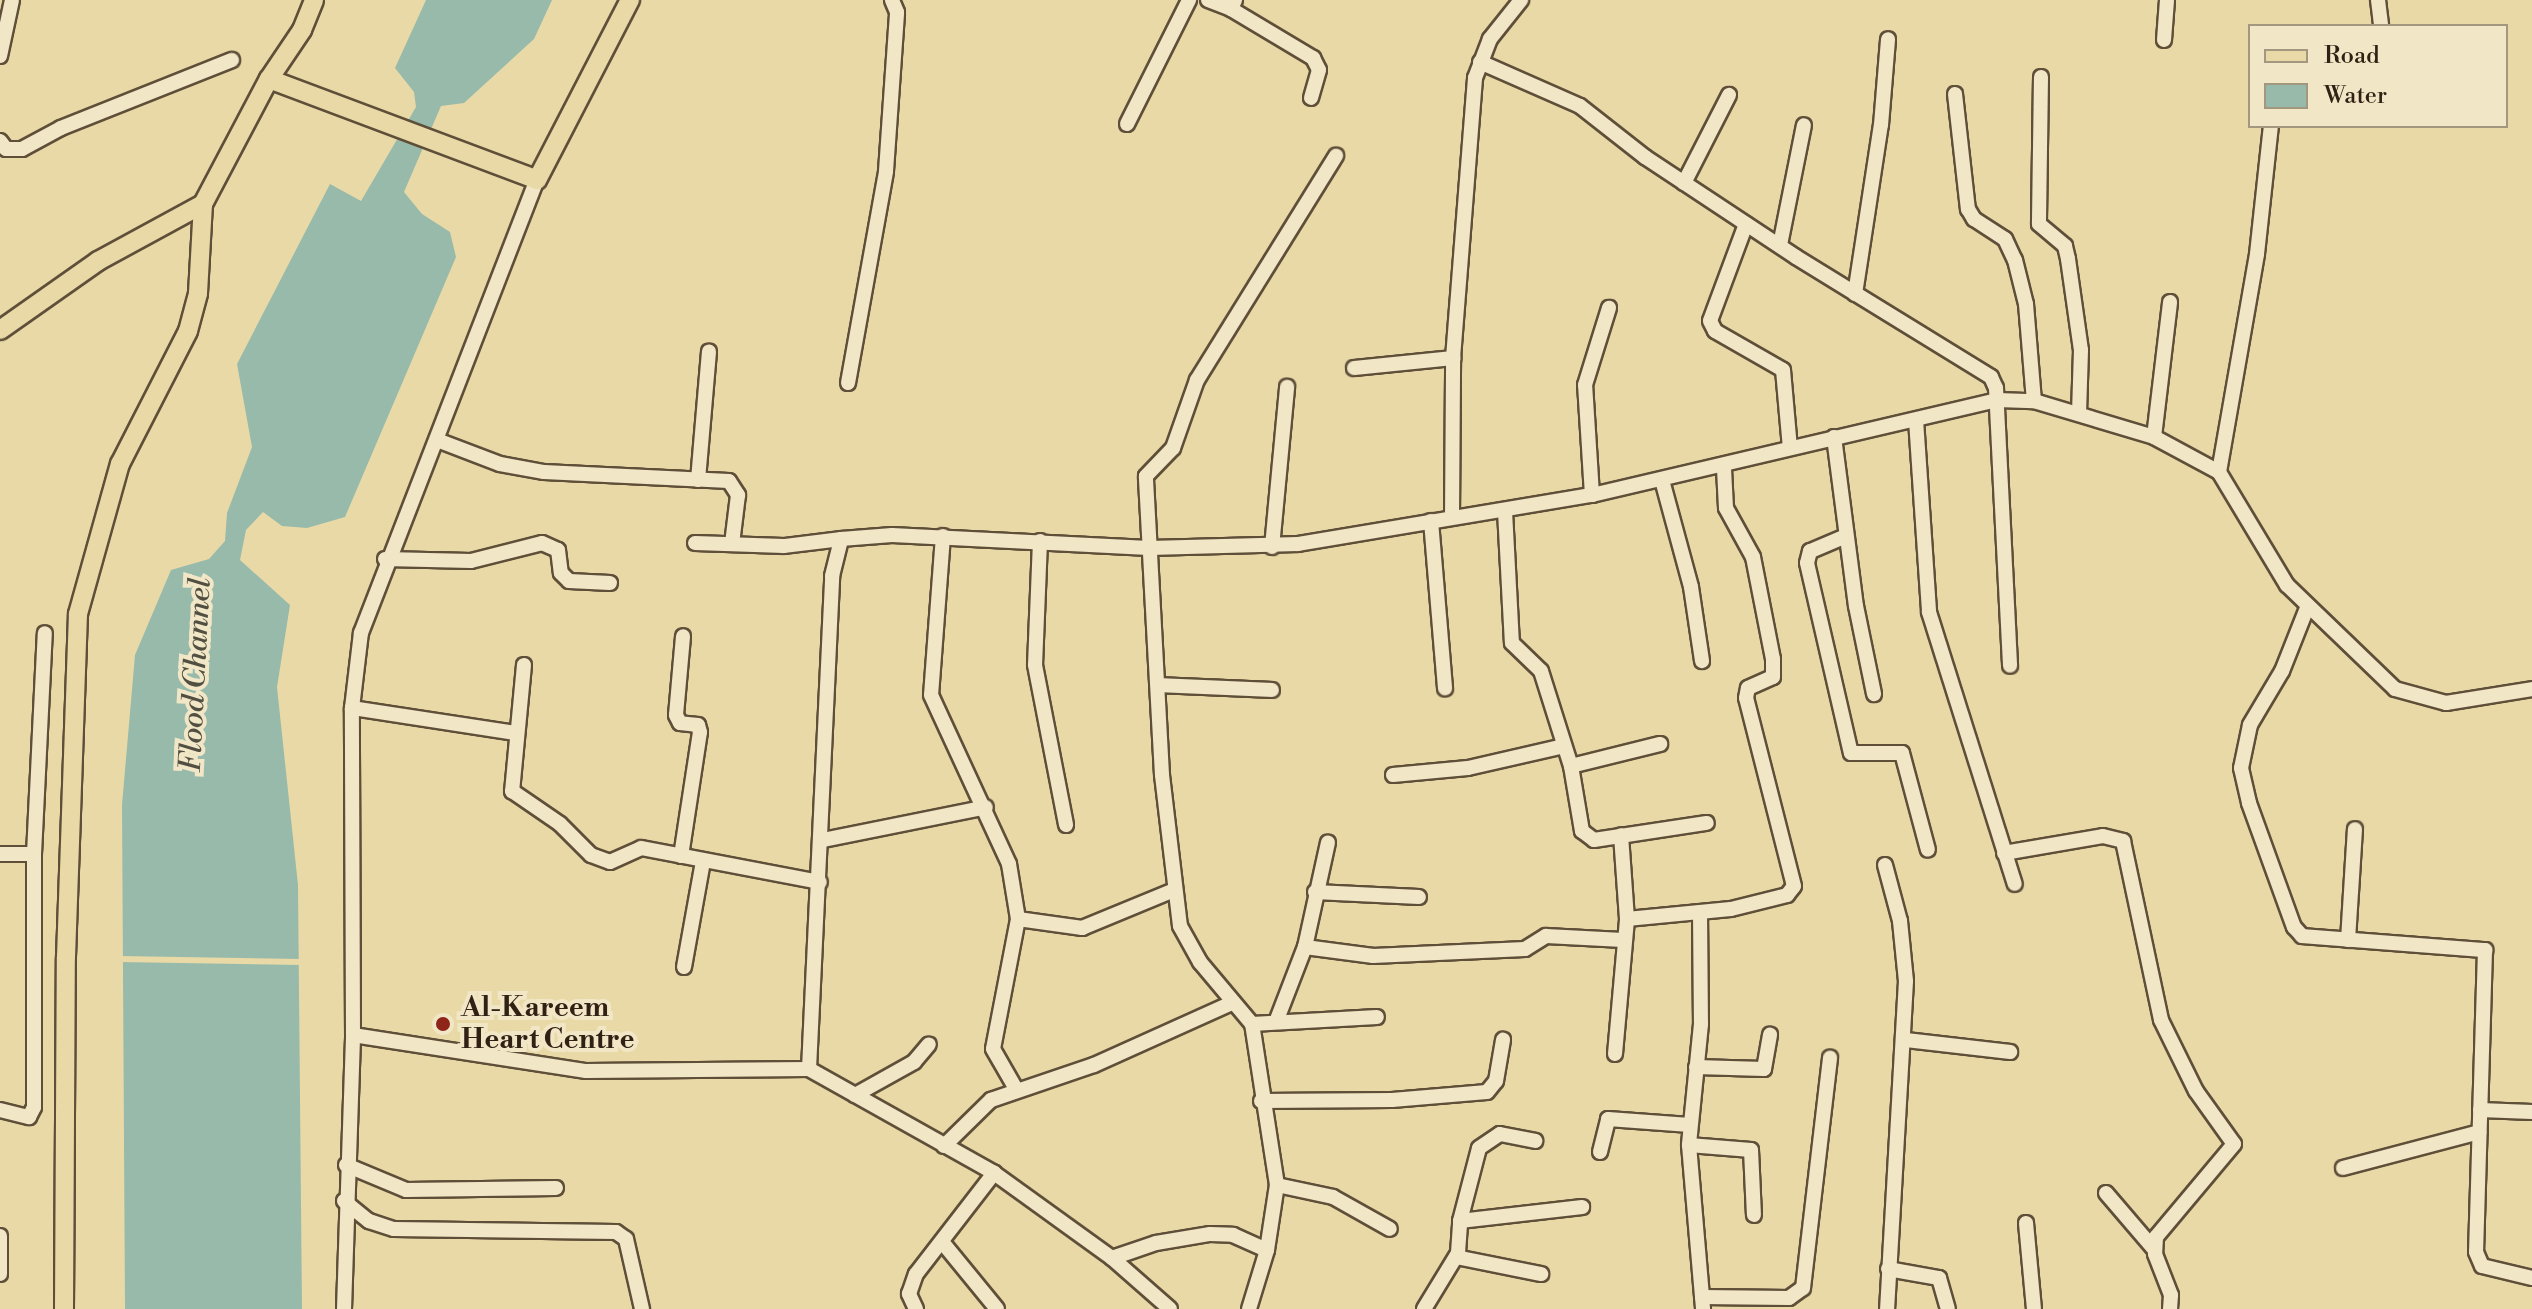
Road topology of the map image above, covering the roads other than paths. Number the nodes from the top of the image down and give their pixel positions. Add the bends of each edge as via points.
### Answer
1 (12, 0) edge
2 (314, 0) edge
3 (630, 0) edge
4 (892, 0) edge
5 (1189, 0) edge
6 (1208, 0) edge
7 (1521, 0) edge
8 (2167, 0) edge
9 (2378, 0) edge
10 (1233, 5) edge
11 (2381, 24) edge
12 (1888, 39) dead end
13 (2164, 40) dead end
14 (0, 56) edge
15 (232, 60) dead end
16 (1480, 62) junction
17 (2041, 77) dead end
18 (269, 79) junction
19 (1955, 94) dead end
20 (1729, 95) dead end
21 (1311, 98) dead end
22 (1127, 124) dead end
23 (1804, 125) dead end
24 (2271, 128) edge
25 (0, 141) edge
26 (1336, 156) dead end
27 (537, 180) junction
28 (1684, 183) junction
29 (203, 204) junction
30 (1746, 224) junction
31 (1780, 245) junction
32 (1855, 294) junction
33 (2170, 302) dead end
34 (1609, 308) dead end
35 (0, 330) edge
36 (709, 351) dead end
37 (1453, 358) junction
38 (1354, 368) dead end
39 (848, 383) dead end
40 (1287, 387) dead end
41 (1997, 400) junction
42 (2034, 401) junction
43 (2079, 412) junction
44 (1916, 420) junction
45 (1834, 437) junction
46 (2154, 437) junction
47 (437, 440) junction
48 (1790, 448) junction
49 (1724, 468) junction
50 (2219, 472) junction
51 (698, 480) junction
52 (1662, 480) junction
53 (1592, 495) junction
54 (1505, 511) junction
55 (1452, 517) junction
56 (1431, 521) junction
57 (943, 536) junction
58 (1846, 536) junction
59 (841, 539) junction
60 (1040, 541) junction
61 (695, 543) dead end
62 (732, 544) junction
63 (1272, 547) junction
64 (1149, 548) junction
65 (385, 559) junction
66 (610, 583) dead end
67 (2307, 608) junction
68 (45, 633) dead end
69 (683, 636) dead end
70 (1702, 661) dead end
71 (524, 665) dead end
72 (2010, 666) dead end
73 (1158, 685) junction
74 (1445, 688) dead end
75 (2532, 689) edge
76 (1272, 690) dead end
77 (1874, 694) dead end
78 (352, 708) junction
79 (515, 733) junction
80 (1660, 744) dead end
81 (1564, 746) junction
82 (1571, 766) junction
83 (1393, 775) dead end
84 (986, 807) junction
85 (1707, 823) dead end
86 (1066, 825) dead end
87 (2355, 829) dead end
88 (1621, 835) junction
89 (823, 840) junction
90 (1328, 842) dead end
91 (1928, 850) dead end
92 (2004, 853) junction
93 (0, 854) edge
94 (34, 854) junction
95 (681, 856) junction
96 (703, 861) junction
97 (1885, 865) dead end
98 (820, 882) junction
99 (2015, 884) dead end
100 (1174, 890) junction
101 (1315, 892) junction
102 (1419, 897) dead end
103 (1700, 912) junction
104 (1018, 919) junction
105 (1627, 919) junction
106 (1623, 940) junction
107 (2348, 940) junction
108 (1305, 947) junction
109 (684, 967) dead end
110 (1232, 1003) junction
111 (1377, 1017) dead end
112 (1276, 1022) junction
113 (1252, 1024) junction
114 (353, 1035) junction
115 (1770, 1035) dead end
116 (1503, 1040) dead end
117 (1906, 1040) junction
118 (929, 1044) dead end
119 (2010, 1052) dead end
120 (1615, 1054) dead end
121 (1830, 1058) dead end
122 (1696, 1067) junction
123 (809, 1069) junction
124 (1016, 1089) junction
125 (855, 1095) junction
126 (1261, 1101) junction
127 (0, 1110) edge
128 (2480, 1110) junction
129 (2532, 1112) edge
130 (1690, 1125) junction
131 (2479, 1132) junction
132 (1535, 1141) dead end
133 (1689, 1145) junction
134 (944, 1146) junction
135 (1600, 1152) dead end
136 (346, 1165) junction
137 (2343, 1168) dead end
138 (994, 1173) junction
139 (1277, 1185) junction
140 (556, 1188) dead end
141 (2106, 1193) dead end
142 (344, 1201) junction
143 (1582, 1207) dead end
144 (1754, 1215) dead end
145 (1460, 1221) junction
146 (2026, 1223) dead end
147 (1390, 1229) dead end
148 (0, 1236) edge
149 (943, 1243) junction
150 (2154, 1249) junction
151 (1267, 1250) junction
152 (1456, 1257) junction
153 (1112, 1258) junction
154 (1888, 1269) junction
155 (0, 1274) edge
156 (1541, 1274) dead end
157 (2532, 1278) edge
158 (1702, 1303) edge
159 (64, 1309) edge
160 (344, 1309) edge
161 (642, 1309) edge
162 (916, 1309) edge
163 (997, 1309) edge
164 (1170, 1309) edge
165 (1249, 1309) edge
166 (1424, 1309) edge
167 (1887, 1309) edge
168 (1948, 1309) edge
169 (2034, 1309) edge
170 (2170, 1309) edge

1 - 14 street
2 - 18 main road via 302,30
3 - 27 main road
4 - 39 street via 897,12 886,171
5 - 22 street
6 - 10 street
7 - 16 street via 1490,39
8 - 13 street
9 - 11 street
10 - 21 street via 1313,58 1319,70
12 - 32 street via 1881,125
15 - 25 street via 61,128 22,149 6,149
16 - 28 street via 1580,106
16 - 37 street
17 - 43 street via 2039,224 2065,246 2068,259 2081,350
18 - 27 main road
18 - 29 main road
19 - 42 street via 1968,209 2005,239 2015,260 2026,304
20 - 28 street
23 - 31 street
24 - 50 street via 2257,254
26 - 64 street via 1197,380 1173,448 1148,471
27 - 47 street
28 - 30 street
29 - 35 main road via 98,261
29 - 159 main road via 198,293 188,331 120,464 78,614 66,957
30 - 31 street
30 - 48 street via 1710,321 1715,331 1783,370
31 - 32 street
32 - 41 street via 1991,377
33 - 46 street
34 - 53 street via 1585,385
36 - 51 street
37 - 38 street
37 - 55 street
40 - 63 street
41 - 42 street
41 - 44 street
41 - 72 street
42 - 43 street
43 - 46 street
44 - 45 street
44 - 92 street via 1929,612
45 - 48 street
45 - 58 street
46 - 50 street
47 - 51 street via 500,464 544,472
47 - 65 street
48 - 49 street
49 - 52 street
49 - 103 street via 1726,508 1753,557 1773,659 1773,677 1748,688 1746,698 1794,886 1780,897
50 - 67 street via 2287,585
51 - 62 street via 723,480 737,488
52 - 53 street
52 - 70 street via 1691,587
53 - 54 street
54 - 55 street
54 - 81 street via 1512,643 1541,671
55 - 56 street
56 - 63 street
56 - 74 street
57 - 59 street
57 - 60 street
57 - 84 street via 931,695
58 - 77 street
58 - 91 street via 1810,551 1807,563 1851,753 1902,753
59 - 62 street
59 - 89 street via 832,576
60 - 64 street
60 - 86 street via 1035,665
61 - 62 street
63 - 64 street
64 - 73 street
65 - 66 street via 471,561 542,543 558,550 561,573 569,581
65 - 78 street via 361,633
67 - 75 street via 2380,677 2413,697 2446,703
67 - 107 street via 2282,671 2250,725 2241,768 2294,927 2314,940
68 - 94 street
69 - 95 street via 676,715 680,723 698,725 700,732
71 - 79 street
73 - 76 street
73 - 100 street
78 - 79 street
78 - 114 street
79 - 95 street via 512,791 560,824 591,855 610,862 641,848
80 - 82 street
81 - 82 street
81 - 83 street via 1468,768
82 - 88 street via 1582,831 1594,840
84 - 89 street
84 - 104 street via 1009,864
85 - 88 street
87 - 107 street
88 - 105 street
89 - 98 street
90 - 101 street
92 - 99 street
92 - 150 street via 2103,836 2123,841 2161,1020 2196,1091 2234,1144 2159,1233
93 - 94 street
94 - 127 street via 34,1107 29,1117
95 - 96 street
96 - 98 street
96 - 109 street
97 - 117 street via 1905,948
98 - 123 street
100 - 104 street via 1082,928
100 - 110 street via 1184,938
101 - 102 street
101 - 108 street
103 - 105 street
103 - 122 street
104 - 124 street via 993,1049
105 - 106 street
106 - 108 street via 1546,936 1525,949 1373,956
106 - 120 street
107 - 128 street via 2485,950
108 - 112 street
110 - 113 street
110 - 124 street via 1076,1072
111 - 112 street
112 - 113 street
113 - 126 street
114 - 123 street via 586,1071
114 - 136 street
115 - 122 street via 1764,1069
116 - 126 street via 1495,1086 1487,1092 1392,1100
117 - 119 street
117 - 154 street
118 - 125 street via 914,1062
121 - 158 street via 1803,1288 1789,1298
122 - 130 street
123 - 125 street
124 - 134 street via 991,1100
125 - 134 street
126 - 139 street
128 - 129 street
128 - 131 street
130 - 133 street
130 - 135 street via 1608,1119
131 - 137 street
131 - 157 street via 2477,1258 2482,1266
132 - 145 street via 1500,1134 1484,1140
133 - 144 street via 1751,1150
133 - 158 street
134 - 138 street
136 - 140 street via 406,1190
136 - 142 street
138 - 149 street
138 - 153 street
139 - 147 street via 1333,1197
139 - 151 street
141 - 150 street
142 - 160 street
142 - 161 street via 369,1221 394,1229 616,1232 626,1239
143 - 145 street
145 - 152 street
146 - 169 street
148 - 155 street
149 - 162 street via 911,1285
149 - 163 street
150 - 170 street via 2171,1295
151 - 153 street via 1233,1235 1210,1234 1156,1243
151 - 165 street
152 - 156 street
152 - 166 street
153 - 164 street
154 - 167 street
154 - 168 street via 1939,1278

